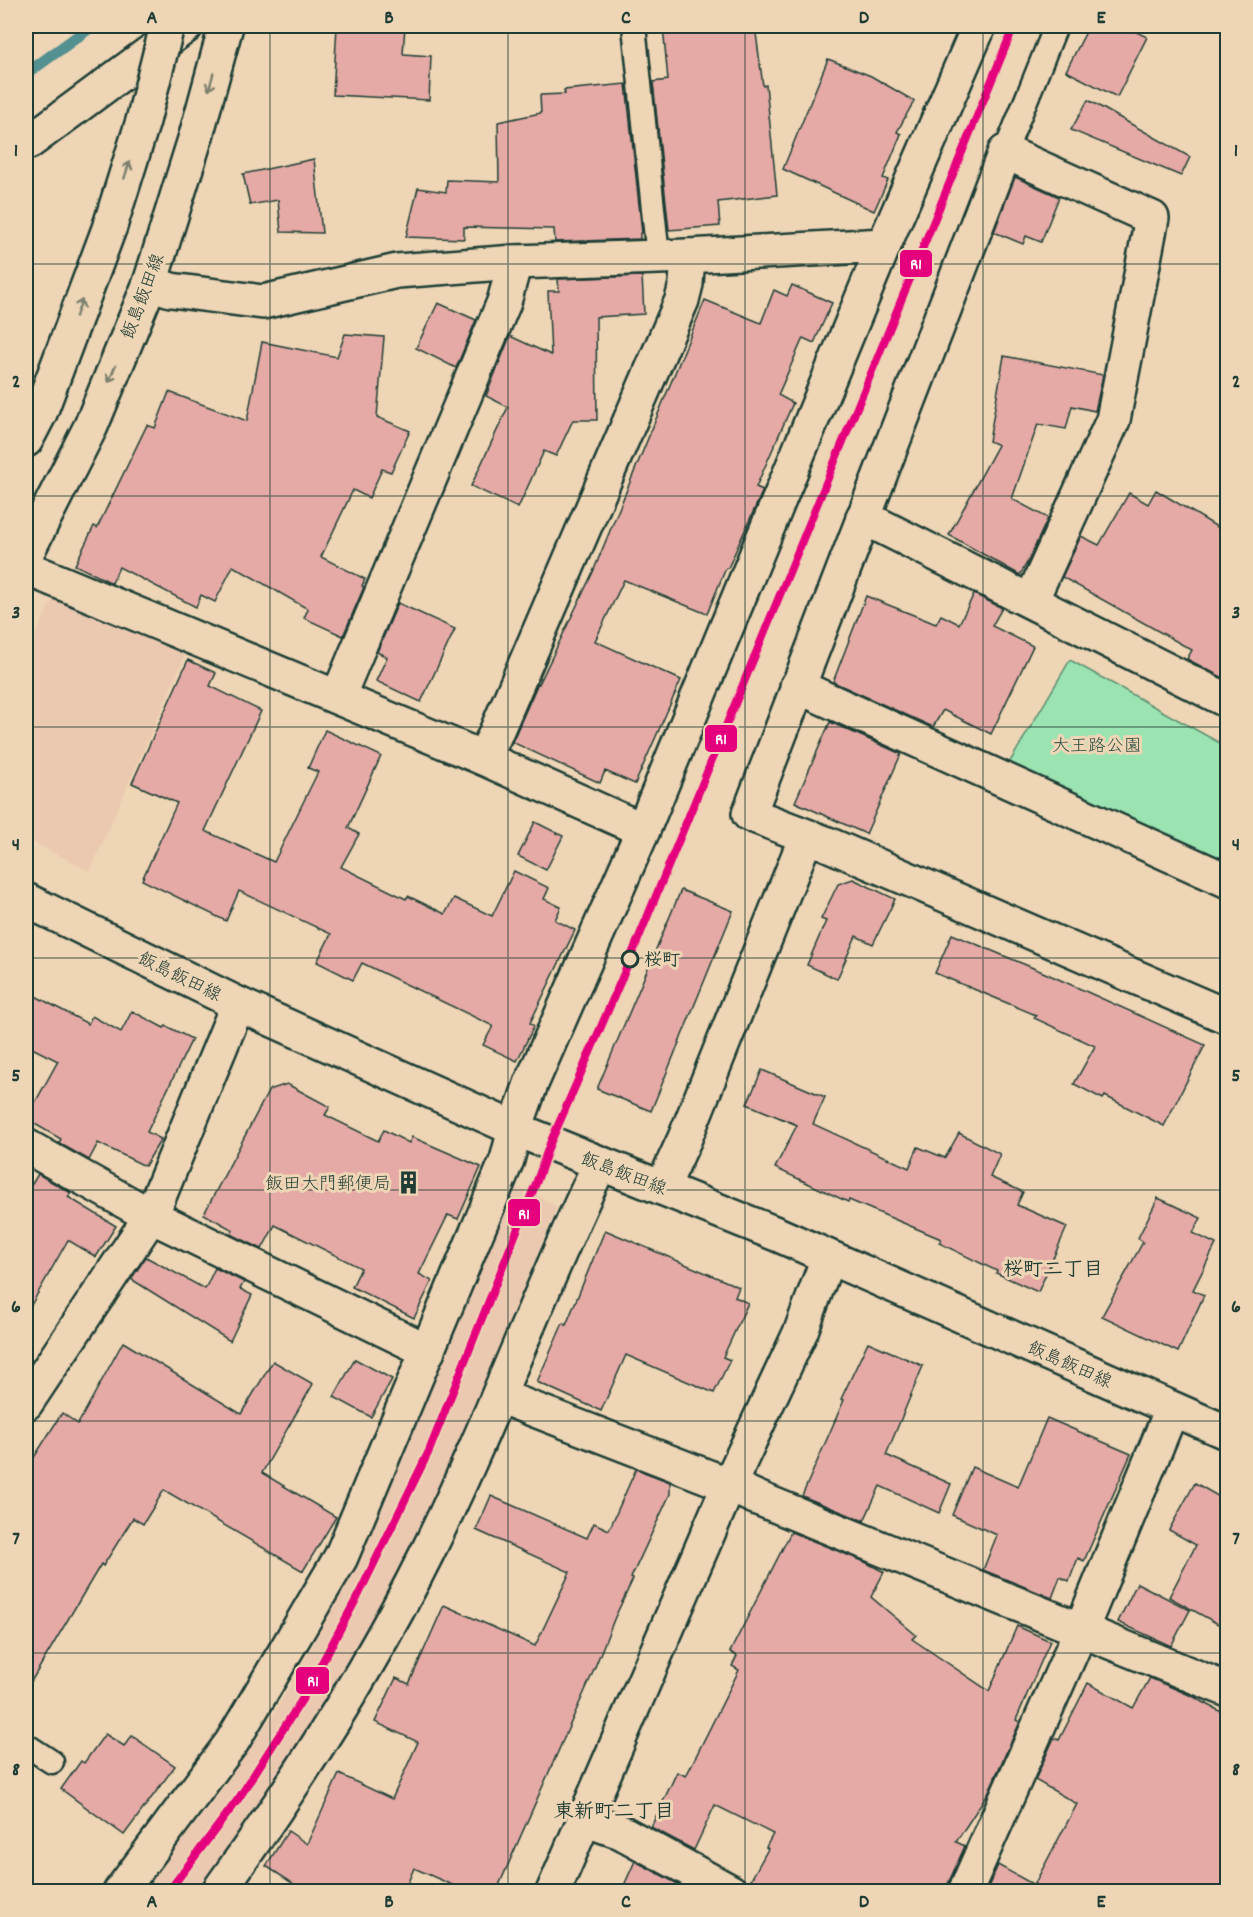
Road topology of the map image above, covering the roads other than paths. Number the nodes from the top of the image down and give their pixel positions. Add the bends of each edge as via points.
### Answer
1 (167, 26) edge
2 (186, 26) edge
3 (226, 26) edge
4 (634, 26) edge
5 (979, 26) edge
6 (1056, 26) edge
7 (29, 142) dead end
8 (1005, 152) junction
9 (884, 244) junction
10 (673, 256) junction
11 (515, 262) junction
12 (150, 283) junction
13 (26, 440) edge
14 (863, 517) junction
15 (26, 554) edge
16 (26, 568) edge
17 (1031, 601) junction
18 (797, 686) junction
19 (338, 697) junction
20 (1227, 702) edge
21 (483, 758) junction
22 (644, 830) junction
23 (806, 837) junction
24 (1227, 881) edge
25 (26, 900) edge
26 (238, 1005) junction
27 (1227, 1017) edge
28 (515, 1129) junction
29 (26, 1146) edge
30 (600, 1164) junction
31 (662, 1188) junction
32 (151, 1216) junction
33 (828, 1258) junction
34 (428, 1351) junction
35 (498, 1396) junction
36 (26, 1403) edge
37 (1172, 1409) junction
38 (1227, 1433) edge
39 (729, 1485) junction
40 (1081, 1630) junction
41 (1227, 1689) edge
42 (26, 1745) edge
43 (51, 1762) dead end
44 (584, 1819) junction
45 (120, 1892) edge
46 (218, 1892) edge
47 (553, 1892) edge
48 (731, 1892) edge
49 (965, 1892) edge

13 -> 1 street, bridge via 40,413 110,226
2 - 7 street
3 -> 12 street, 飯島飯田線
4 - 10 lane
5 - 9 street
6 - 8 lane
8 - 14 street
8 - 17 street via 1152,218 1113,420
9 - 10 street
9 - 22 street
10 - 11 street
10 - 21 street via 686,284 682,300
11 - 12 street via 397,272 263,302 171,291
11 - 19 street via 504,302
12 -> 15 street, 飯島飯田線 via 91,426
14 - 17 street
14 - 18 street
16 - 19 street
17 - 20 street
18 - 23 street via 749,814
18 - 24 street
19 - 21 street
21 - 22 street
22 - 28 street via 531,1084
23 - 27 street
23 - 31 street
25 - 26 street, 飯島飯田線
26 - 28 street, 飯島飯田線
26 - 32 street
28 - 30 street, 飯島飯田線
28 - 34 street via 507,1160
29 - 32 street
30 - 31 street, 飯島飯田線
30 - 35 street
31 - 33 street, 飯島飯田線
32 - 34 street
32 - 36 street
33 - 37 street, 飯島飯田線
33 - 39 street via 801,1331
34 - 45 street via 341,1557 232,1742
35 - 39 street
35 - 46 street via 427,1552 358,1683
37 - 38 street, 飯島飯田線
37 - 40 street
39 - 40 street
39 - 44 street
40 - 41 street
40 - 49 street
42 - 43 lane
44 - 47 street
44 - 48 street via 621,1832

